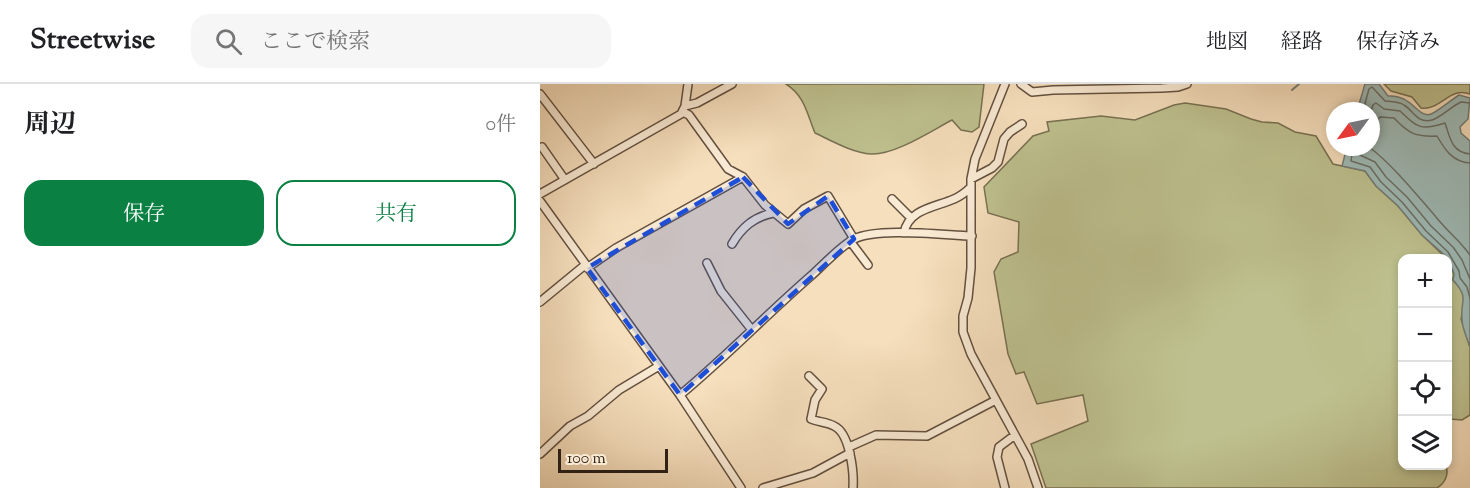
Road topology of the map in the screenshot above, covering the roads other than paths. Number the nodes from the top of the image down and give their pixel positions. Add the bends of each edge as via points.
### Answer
1 (688, 84) edge
2 (732, 84) edge
3 (1005, 84) edge
4 (1021, 84) edge
5 (1187, 84) edge
6 (540, 94) edge
7 (684, 109) junction
8 (1022, 124) dead end
9 (542, 147) dead end
10 (594, 164) junction
11 (743, 177) junction
12 (971, 179) junction
13 (565, 180) junction
14 (971, 187) junction
15 (540, 194) edge
16 (892, 199) dead end
17 (540, 201) edge
18 (773, 213) junction
19 (911, 218) junction
20 (904, 232) junction
21 (972, 236) junction
22 (852, 240) junction
23 (732, 244) dead end
24 (707, 263) dead end
25 (868, 265) dead end
26 (586, 266) junction
27 (540, 302) edge
28 (752, 330) junction
29 (659, 366) junction
30 (808, 376) dead end
31 (680, 395) junction
32 (996, 400) junction
33 (1015, 435) junction
34 (849, 450) junction
35 (540, 453) edge
36 (741, 488) edge
37 (763, 488) edge
38 (853, 488) edge
39 (1005, 488) edge
40 (1038, 488) edge

1 - 7 street
2 - 7 street
3 - 12 street
4 - 5 street via 1032,92
6 - 10 street
7 - 10 street
7 - 11 street via 728,169
8 - 12 street via 1004,139 998,162
9 - 13 street
10 - 13 street
11 - 18 street
11 - 26 street
12 - 14 street
13 - 15 street
14 - 19 street
14 - 21 street
16 - 19 street
17 - 26 street
18 - 22 street via 788,224 804,209 828,196
18 - 23 street via 760,216 741,229
19 - 20 street
20 - 21 street
20 - 22 street
21 - 32 street via 963,332
22 - 25 street
22 - 28 street
24 - 28 street via 721,291
26 - 27 street
26 - 29 street
28 - 31 street
29 - 31 street
29 - 35 street via 619,390
30 - 34 street via 822,389 811,419 836,426
31 - 36 street
32 - 33 street
32 - 34 street via 927,436 876,435
33 - 39 street via 999,447 997,457
33 - 40 street
34 - 37 street via 813,473
34 - 38 street

